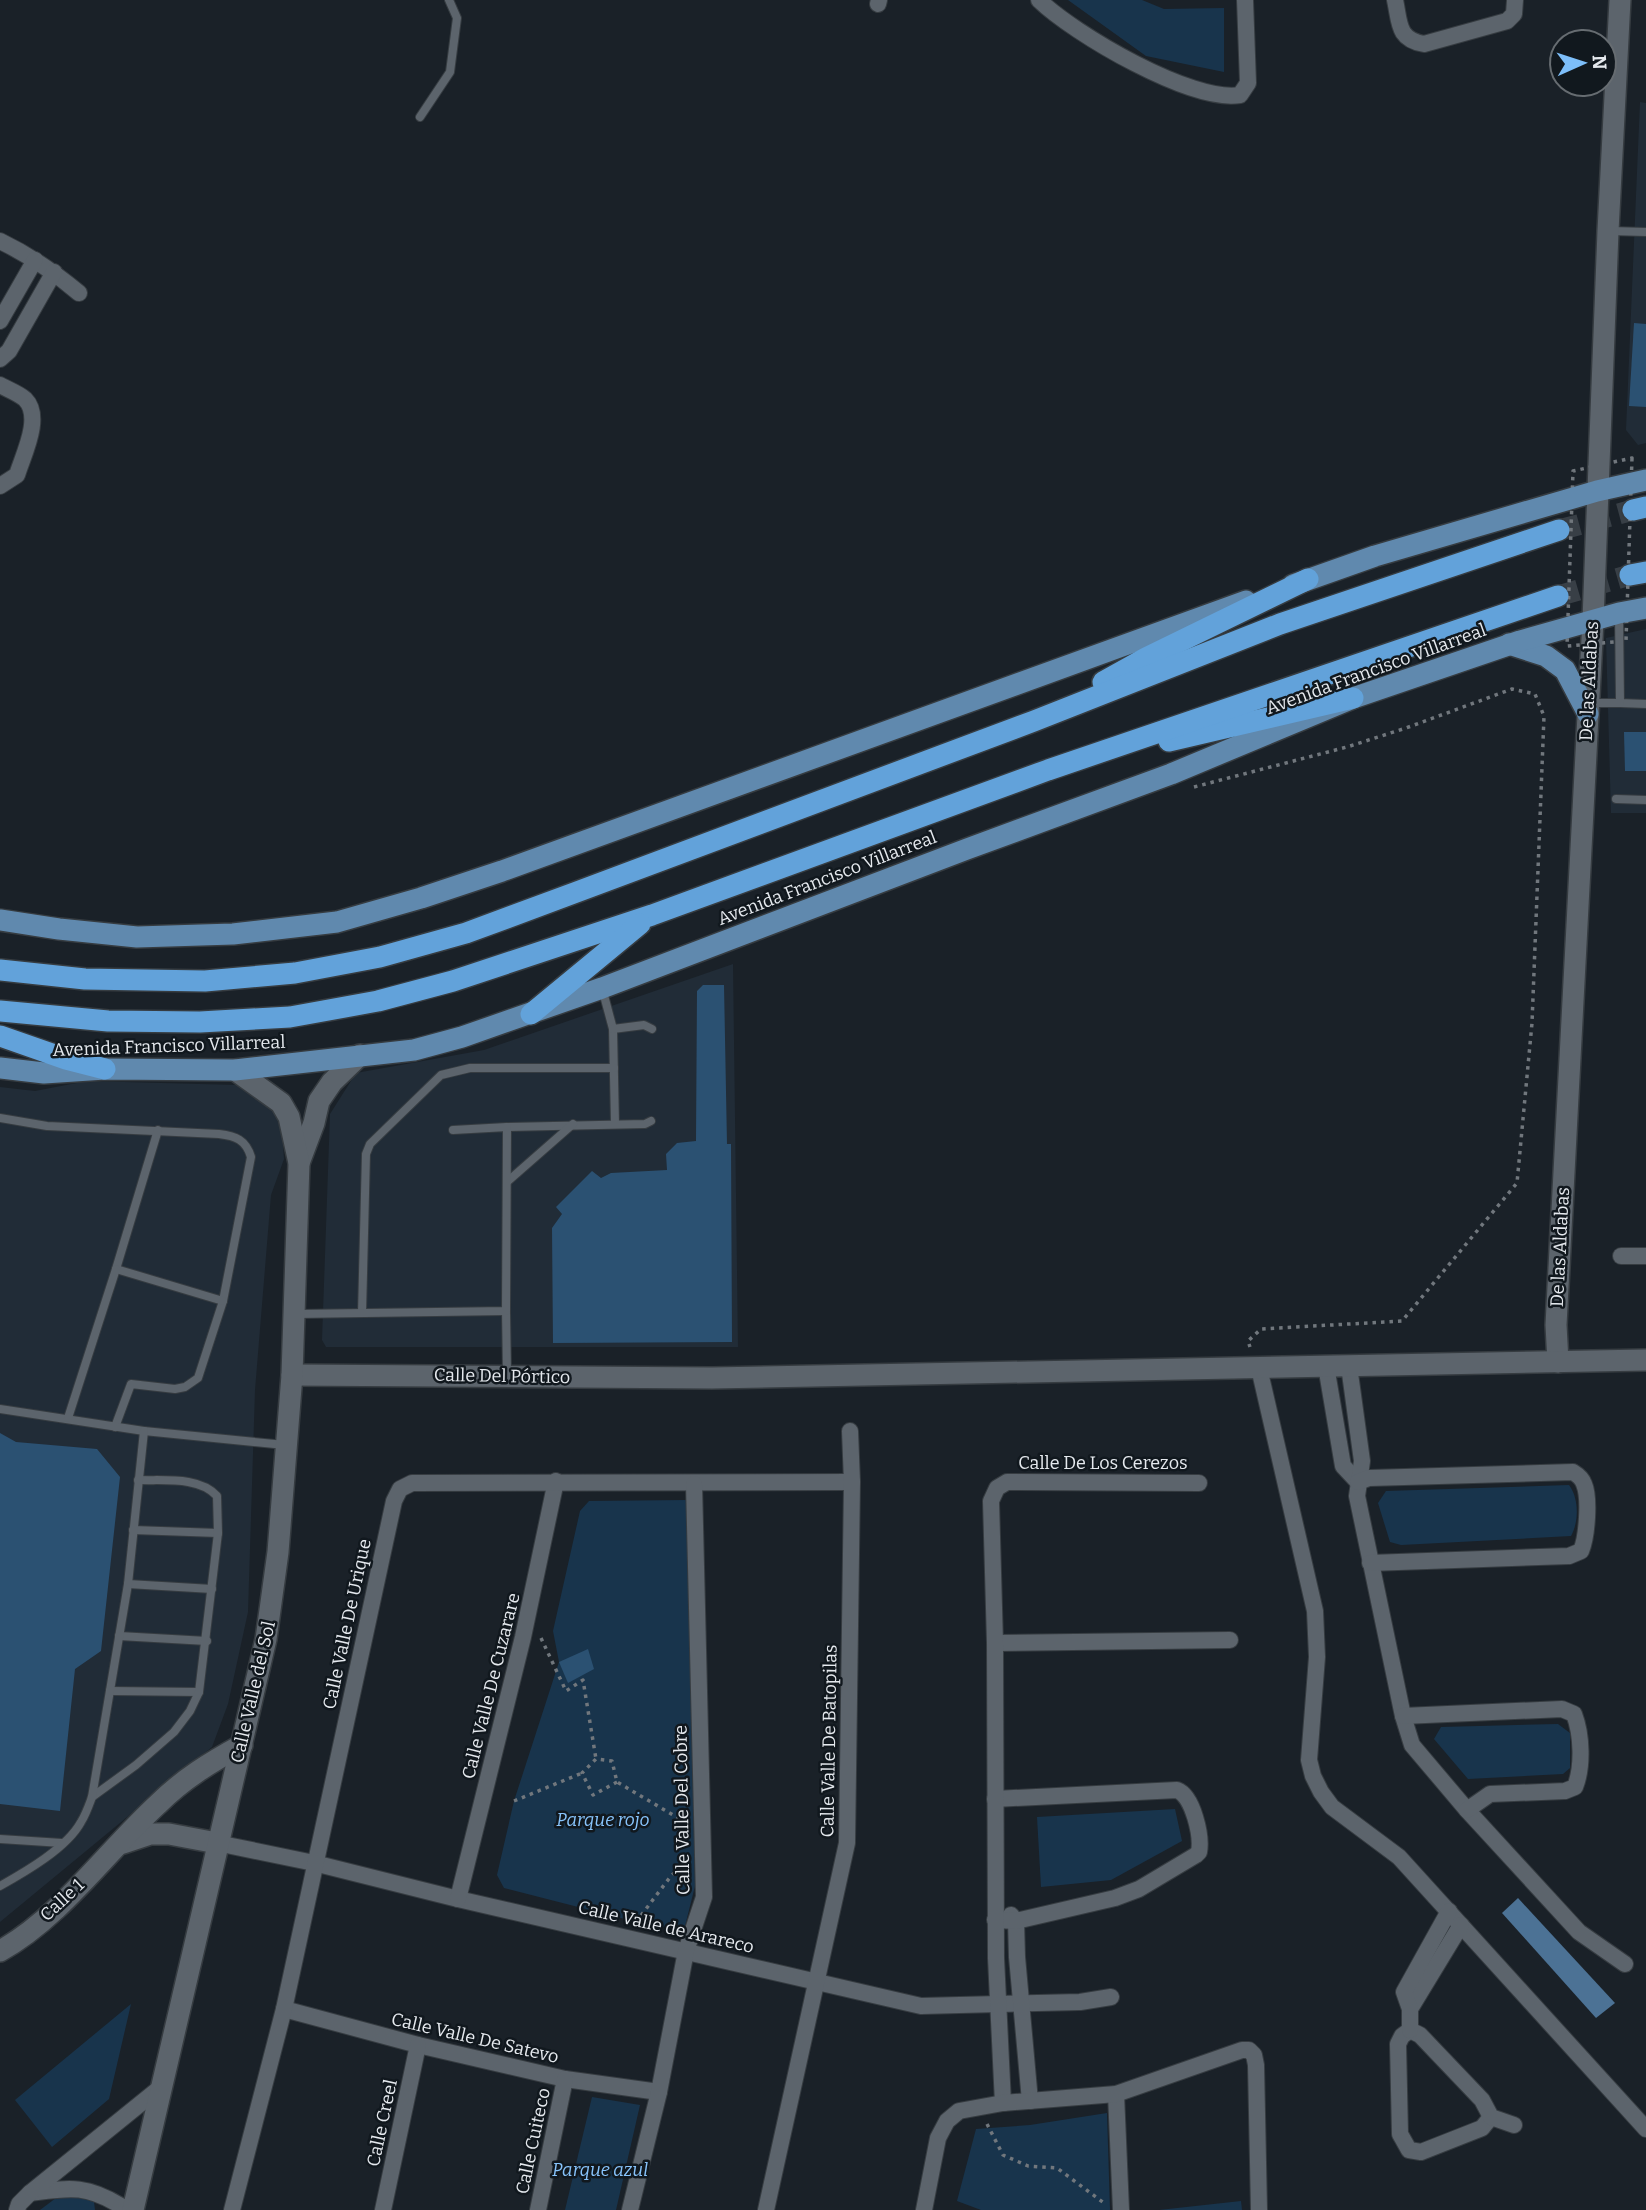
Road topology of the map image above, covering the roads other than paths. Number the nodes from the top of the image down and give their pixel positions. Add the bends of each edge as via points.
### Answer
1 (449, 0) edge
2 (1039, 0) edge
3 (1245, 0) edge
4 (1395, 0) edge
5 (1515, 0) edge
6 (1620, 0) edge
7 (420, 117) dead end
8 (1608, 231) junction
9 (1646, 232) edge
10 (0, 242) edge
11 (34, 260) junction
12 (54, 272) junction
13 (79, 293) dead end
14 (0, 321) edge
15 (0, 359) edge
16 (0, 385) edge
17 (1639, 481) edge
18 (0, 486) edge
19 (1597, 491) junction
20 (1559, 530) tunnel mouth
21 (1308, 579) junction
22 (1558, 596) tunnel mouth
23 (1631, 610) edge
24 (1593, 620) junction
25 (1509, 644) junction
26 (1353, 698) junction
27 (1620, 704) junction
28 (1646, 704) edge
29 (1588, 709) junction
30 (1034, 721) junction
31 (1048, 769) junction
32 (1616, 799) dead end
33 (1646, 800) edge
34 (652, 915) junction
35 (0, 920) edge
36 (0, 970) edge
37 (602, 988) junction
38 (0, 1011) edge
39 (530, 1014) junction
40 (614, 1029) junction
41 (652, 1029) dead end
42 (0, 1036) edge
43 (360, 1055) junction
44 (614, 1068) junction
45 (0, 1069) edge
46 (105, 1069) junction
47 (235, 1070) junction
48 (0, 1118) edge
49 (651, 1121) dead end
50 (573, 1124) junction
51 (615, 1124) junction
52 (508, 1127) junction
53 (158, 1130) junction
54 (453, 1130) dead end
55 (299, 1163) junction
56 (508, 1181) junction
57 (1621, 1256) dead end
58 (1646, 1256) edge
59 (116, 1269) junction
60 (223, 1301) junction
61 (506, 1311) junction
62 (362, 1313) junction
63 (295, 1314) junction
64 (1646, 1360) edge
65 (1558, 1362) junction
66 (1326, 1366) junction
67 (1349, 1366) junction
68 (1259, 1368) junction
69 (292, 1375) junction
70 (507, 1376) junction
71 (0, 1409) edge
72 (68, 1418) junction
73 (115, 1427) junction
74 (144, 1431) junction
75 (850, 1432) dead end
76 (286, 1446) junction
77 (138, 1480) junction
78 (556, 1481) junction
79 (852, 1482) junction
80 (1358, 1482) junction
81 (1199, 1483) dead end
82 (694, 1484) junction
83 (133, 1530) junction
84 (218, 1533) junction
85 (1370, 1563) junction
86 (128, 1584) junction
87 (212, 1589) junction
88 (119, 1636) junction
89 (1230, 1640) dead end
90 (207, 1641) junction
91 (995, 1643) junction
92 (110, 1691) junction
93 (199, 1692) junction
94 (1402, 1716) junction
95 (242, 1745) junction
96 (92, 1797) junction
97 (995, 1798) junction
98 (1467, 1810) junction
99 (0, 1839) edge
100 (61, 1843) junction
101 (217, 1843) junction
102 (121, 1844) junction
103 (314, 1863) junction
104 (0, 1886) edge
105 (996, 1897) junction
106 (458, 1899) junction
107 (1449, 1911) junction
108 (995, 1920) junction
109 (1016, 1921) junction
110 (1461, 1925) junction
111 (0, 1951) edge
112 (686, 1951) junction
113 (1625, 1964) dead end
114 (818, 1981) junction
115 (1111, 1997) dead end
116 (997, 2004) junction
117 (1022, 2004) junction
118 (1410, 2008) junction
119 (284, 2009) junction
120 (1410, 2030) junction
121 (418, 2045) junction
122 (565, 2079) junction
123 (162, 2087) junction
124 (659, 2092) junction
125 (1116, 2094) junction
126 (1030, 2101) junction
127 (1003, 2103) junction
128 (1639, 2116) edge
129 (1491, 2117) junction
130 (1514, 2125) dead end
131 (1646, 2129) edge
132 (30, 2193) junction
133 (1115, 2208) edge
134 (926, 2209) edge
135 (17, 2210) edge
136 (122, 2210) edge
137 (134, 2210) edge
138 (232, 2210) edge
139 (383, 2210) edge
140 (538, 2210) edge
141 (630, 2210) edge
142 (766, 2210) edge
143 (1259, 2210) edge

1 - 7 lane via 457,18 450,72
2 - 3 street via 1056,16 1141,65 1182,85 1230,96 1240,95 1248,83
4 - 5 street via 1401,31 1411,41 1424,44 1507,21 1514,14
6 - 8 street, De las Aldabas
8 - 9 lane
8 - 19 street, De las Aldabas
10 - 11 street
11 - 12 street
11 - 14 street
12 - 13 street
12 - 15 street
16 - 18 street via 26,400 32,426 18,475
17 - 19 main road
19 - 21 main road
19 - 24 street, De las Aldabas
20 - 30 highway via 1280,624
21 - 30 highway via 1146,658
21 - 35 main road via 502,871 337,922 233,934 137,937
22 - 31 highway, Avenida Francisco Villarreal
23 - 24 main road, Avenida Francisco Villarreal
23 - 27 lane
24 - 25 main road, Avenida Francisco Villarreal via 1567,637
24 - 29 street, De las Aldabas
25 - 26 main road, Avenida Francisco Villarreal
25 - 29 main road via 1546,656 1565,670
26 - 31 highway
26 - 37 main road, Avenida Francisco Villarreal via 1171,774
27 - 28 lane
27 - 29 lane
29 - 65 street, De las Aldabas via 1556,1325
30 - 36 highway via 466,933 380,957 295,973 205,981 85,979
31 - 34 highway, Avenida Francisco Villarreal
32 - 33 lane
34 - 38 highway, Avenida Francisco Villarreal via 453,981 290,1017 108,1021
34 - 39 highway
37 - 39 main road, Avenida Francisco Villarreal
37 - 40 lane
39 - 43 main road, Avenida Francisco Villarreal via 414,1049
40 - 41 lane via 644,1024
40 - 44 lane
42 - 46 highway
43 - 47 main road, Avenida Francisco Villarreal
43 - 55 street, Calle Valle del Sol via 319,1101
44 - 51 lane
44 - 62 lane via 451,1071 370,1144 366,1154
45 - 46 main road, Avenida Francisco Villarreal via 44,1073
46 - 47 main road, Avenida Francisco Villarreal
47 - 55 street, Calle Valle del Sol via 281,1103 289,1117
48 - 53 lane via 47,1126
49 - 51 lane
50 - 51 lane
50 - 52 lane
50 - 56 lane
52 - 54 lane
52 - 56 lane
53 - 59 lane
53 - 60 lane via 234,1136 249,1149
55 - 63 street, Calle Valle del Sol
56 - 61 lane
57 - 58 street
59 - 60 lane
59 - 72 lane
60 - 73 lane via 198,1378 175,1389 131,1384
61 - 62 lane
61 - 70 lane
62 - 63 lane
63 - 69 street, Calle Valle del Sol
64 - 65 street, Calle Del Pórtico
65 - 67 street, Calle Del Pórtico
66 - 67 street, Calle Del Pórtico
66 - 68 street, Calle Del Pórtico
66 - 80 street via 1343,1466
67 - 80 street via 1362,1461
68 - 70 street, Calle Del Pórtico via 712,1378
68 - 107 street via 1315,1611 1317,1657 1309,1760 1313,1776 1332,1807 1399,1857
69 - 70 street, Calle Del Pórtico
69 - 76 street, Calle Valle del Sol
71 - 72 lane
72 - 73 lane
73 - 74 lane
74 - 76 lane
74 - 77 lane
75 - 79 street, Calle Valle De Batopilas
76 - 95 street, Calle Valle del Sol via 273,1600
77 - 83 lane
77 - 84 lane via 196,1483 210,1489 217,1496
78 - 82 street, Calle Valle De Urique
78 - 103 street, Calle Valle De Urique via 412,1483 396,1493
78 - 106 street, Calle Valle De Cuzarare via 530,1610
79 - 82 street, Calle Valle De Urique
79 - 114 street, Calle Valle De Batopilas via 847,1843
80 - 85 street
80 - 85 street via 1573,1472 1586,1486 1586,1539 1580,1551 1569,1556
81 - 91 street, Calle De Los Cerezos via 1001,1485 991,1501
82 - 112 street, Calle Valle Del Cobre via 704,1898
83 - 84 lane
83 - 86 lane
84 - 87 lane
85 - 94 street
86 - 87 lane
86 - 88 lane
87 - 90 lane
88 - 90 lane
88 - 92 lane
89 - 91 street
90 - 93 lane
91 - 97 street, Calle De Los Cerezos
92 - 93 lane
92 - 96 lane
93 - 96 lane via 174,1732
94 - 98 street via 1412,1745
94 - 98 street via 1562,1709 1574,1714 1579,1727 1580,1776 1575,1787 1490,1794
95 - 101 street, Calle Valle del Sol
95 - 102 street, Calle 1 via 197,1770 156,1805
96 - 100 lane via 81,1823
97 - 105 street, Calle De Los Cerezos
97 - 109 street via 1177,1790 1190,1801 1200,1843 1196,1855 1139,1889
98 - 113 street via 1579,1932
99 - 100 lane
100 - 104 lane
101 - 102 street, Calle 1 via 150,1834
101 - 103 street, Calle Valle de Arareco
101 - 123 street, Calle Valle del Sol
102 - 111 street, Calle 1 via 44,1919
103 - 106 street, Calle Valle de Arareco
103 - 119 street, Calle Valle De Urique
105 - 108 street, Calle De Los Cerezos
105 - 109 street
106 - 112 street, Calle Valle de Arareco
107 - 110 street
107 - 118 street via 1404,1992
108 - 109 street
108 - 116 street, Calle De Los Cerezos
109 - 117 street
110 - 118 street
110 - 128 street
112 - 114 street, Calle Valle de Arareco
112 - 124 street, Calle Valle Del Cobre
114 - 116 street, Calle Valle de Arareco via 921,2006
114 - 142 street, Calle Valle De Batopilas
115 - 117 street, Calle Valle de Arareco
116 - 117 street, Calle Valle de Arareco
116 - 127 street, Calle De Los Cerezos
117 - 126 street
118 - 120 street
119 - 121 street, Calle Valle De Satevo
119 - 138 street, Calle Valle De Urique
120 - 129 street via 1482,2100
120 - 129 street via 1398,2044 1400,2134 1405,2155 1482,2128
121 - 122 street, Calle Valle De Satevo
121 - 139 street, Calle Creel
122 - 124 street, Calle Valle De Satevo
122 - 140 street, Calle Cuiteco
123 - 132 street
123 - 137 street, Calle Valle del Sol
124 - 141 street, Calle Valle Del Cobre
125 - 126 street
125 - 133 street
125 - 143 street via 1249,2050 1256,2064
126 - 127 street
127 - 134 street via 958,2111 942,2128
128 - 131 street
129 - 130 street
132 - 135 street
132 - 136 street via 73,2188 93,2191

